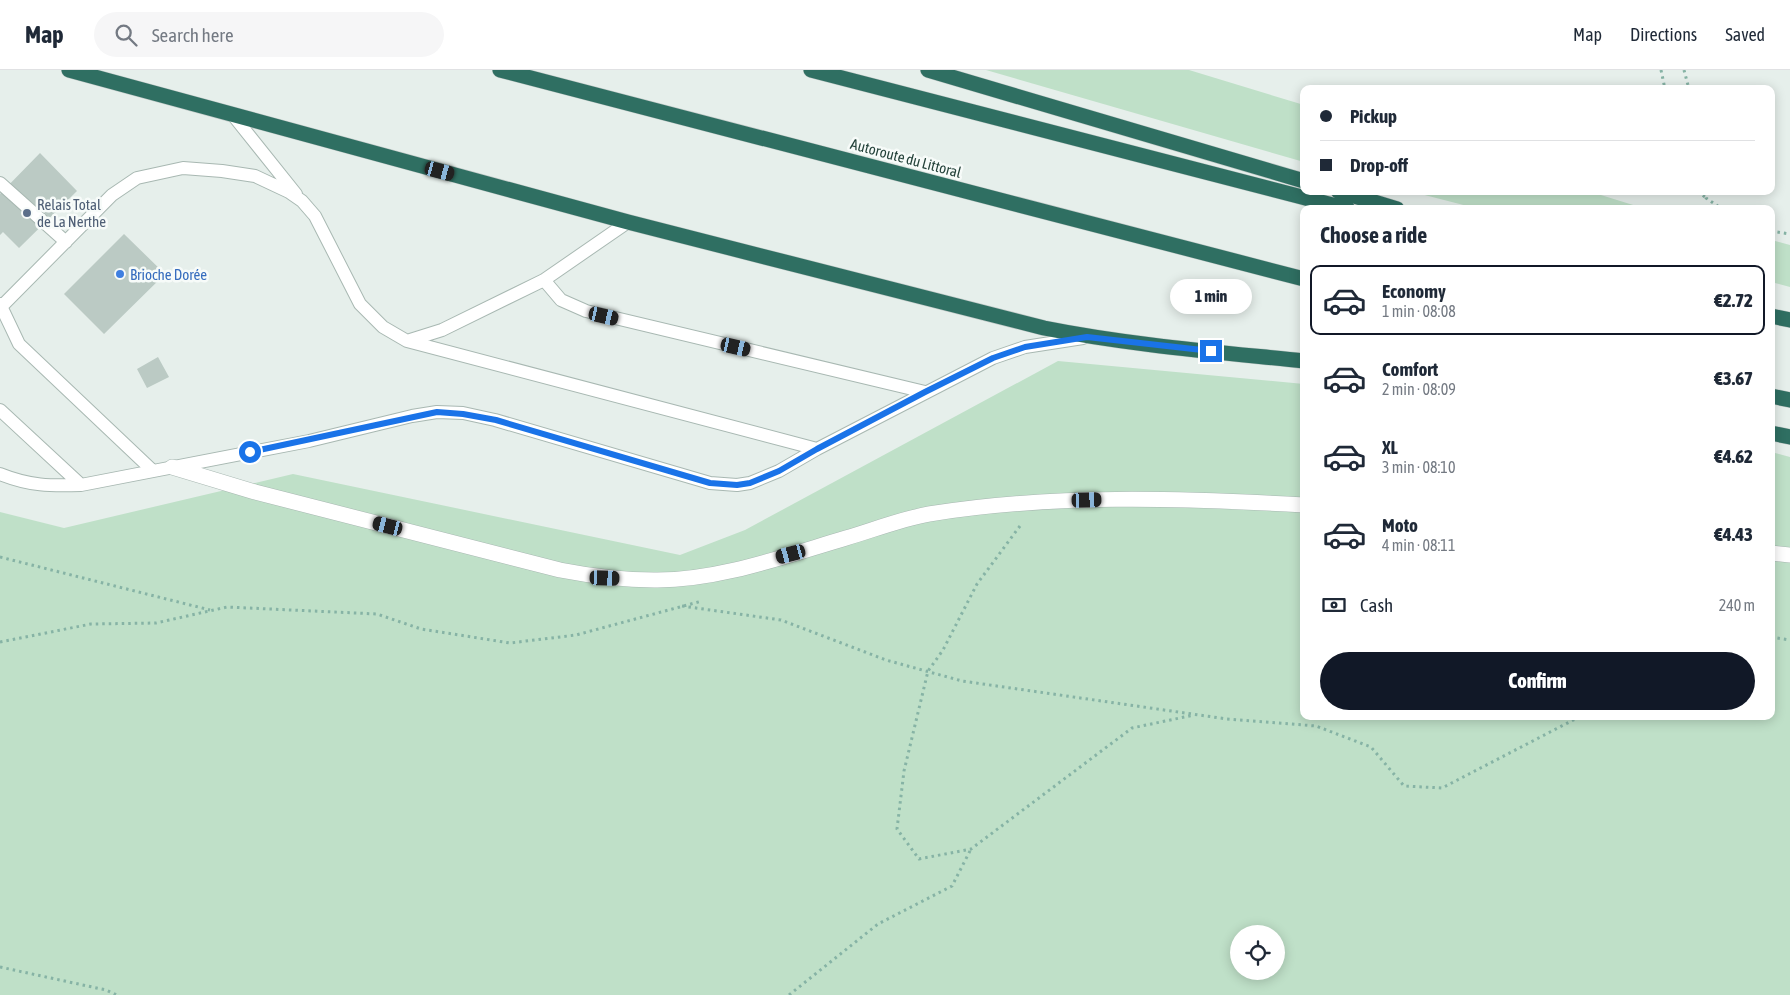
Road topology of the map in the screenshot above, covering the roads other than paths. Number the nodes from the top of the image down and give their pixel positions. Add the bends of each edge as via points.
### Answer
1 (69, 70) edge
2 (500, 70) edge
3 (811, 70) edge
4 (928, 70) edge
5 (232, 114) junction
6 (1300, 180) edge
7 (0, 183) edge
8 (1351, 195) edge
9 (302, 201) junction
10 (1333, 205) edge
11 (1384, 205) edge
12 (628, 222) junction
13 (66, 242) junction
14 (1300, 278) edge
15 (544, 280) junction
16 (1, 305) edge
17 (1775, 317) edge
18 (1790, 320) edge
19 (1087, 337) junction
20 (407, 341) junction
21 (1300, 361) edge
22 (925, 392) junction
23 (1775, 397) edge
24 (1790, 400) edge
25 (0, 410) edge
26 (1775, 434) edge
27 (1790, 437) edge
28 (817, 449) junction
29 (172, 467) junction
30 (152, 470) junction
31 (0, 474) edge
32 (81, 485) junction
33 (1300, 505) edge
34 (1775, 553) edge
35 (1790, 555) edge

1 - 5 highway
2 - 14 highway, Autoroute du Littoral
3 - 10 highway
4 - 6 highway
5 - 9 lane
5 - 12 highway
7 - 13 lane
8 - 11 highway
9 - 13 lane via 255,176 183,168 137,178 112,195
9 - 20 lane via 315,216 360,304 383,327
12 - 15 lane
12 - 19 highway
13 - 16 lane
15 - 20 lane via 442,330
15 - 22 lane via 561,300 586,311
16 - 30 lane via 19,344
17 - 18 highway
19 - 21 highway
19 - 22 lane via 1025,347
20 - 28 lane
22 - 28 lane
23 - 24 highway
25 - 32 lane
26 - 27 highway
28 - 29 lane via 750,483 710,483 496,420 437,412
29 - 30 lane
29 - 33 street via 255,492 560,570 605,578 647,580 712,575 926,514 1038,502 1196,499
30 - 32 lane
31 - 32 lane via 30,484
34 - 35 street

